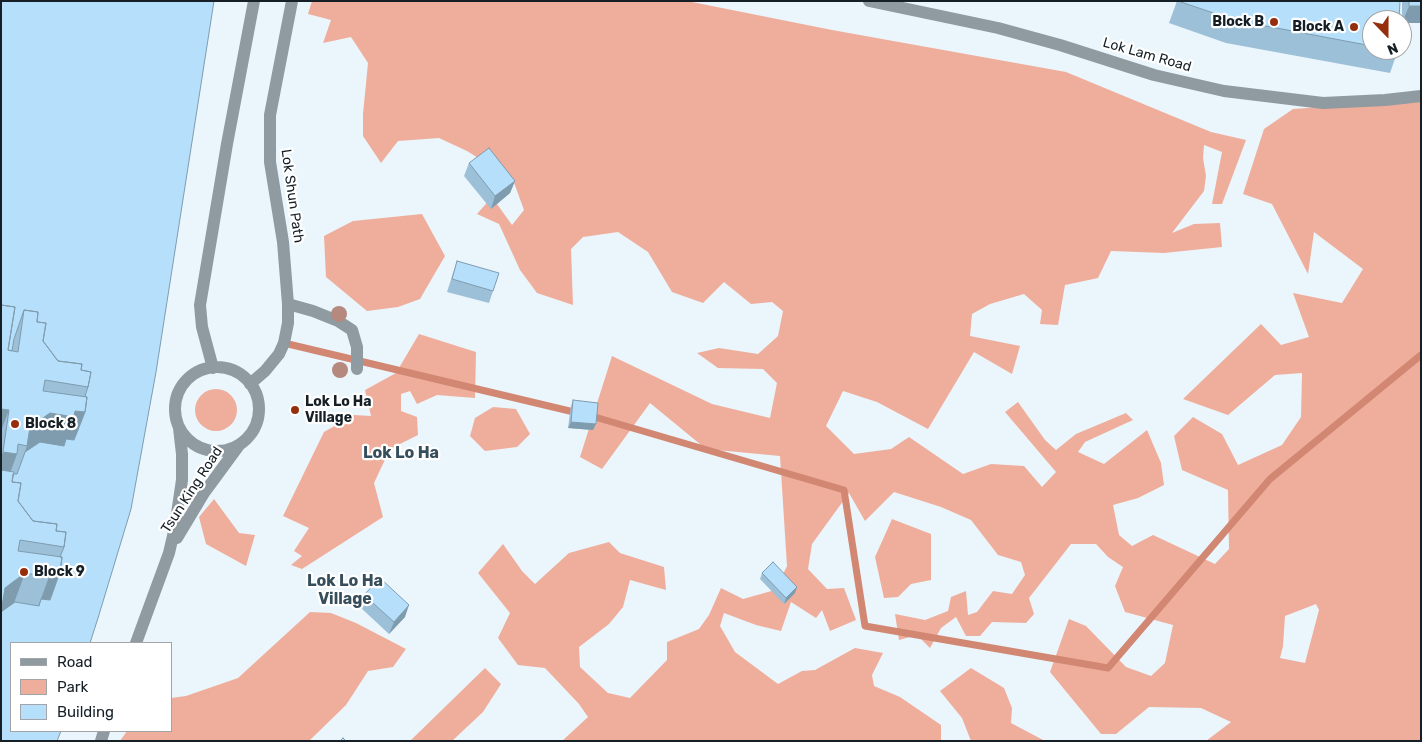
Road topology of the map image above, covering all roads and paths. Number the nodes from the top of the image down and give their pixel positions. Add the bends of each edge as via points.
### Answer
1 (254, 1) edge
2 (292, 1) edge
3 (869, 1) edge
4 (1421, 96) edge
5 (288, 304) junction
6 (213, 368) junction
7 (357, 369) dead end
8 (250, 384) junction
9 (178, 426) junction
10 (241, 443) junction
11 (169, 553) junction
12 (136, 642) edge

1 - 6 street via 200,306
2 - 5 street, Lok Shun Path via 270,115 270,162 284,242
3 - 4 street, Lok Lam Road via 998,28 1154,75 1224,91 1322,103
5 - 7 street via 338,321 352,330 357,347
5 - 8 street, Lok Shun Path via 288,323 279,354
6 - 8 street via 234,371
6 - 9 street via 200,371 181,388 176,400
8 - 10 street via 257,396 259,409 257,422
9 - 10 street via 194,445 205,450 230,449
9 - 11 street, Tsun King Road via 182,480
10 - 11 street, Tsun King Road via 204,493
11 - 12 street, Tsun King Road

